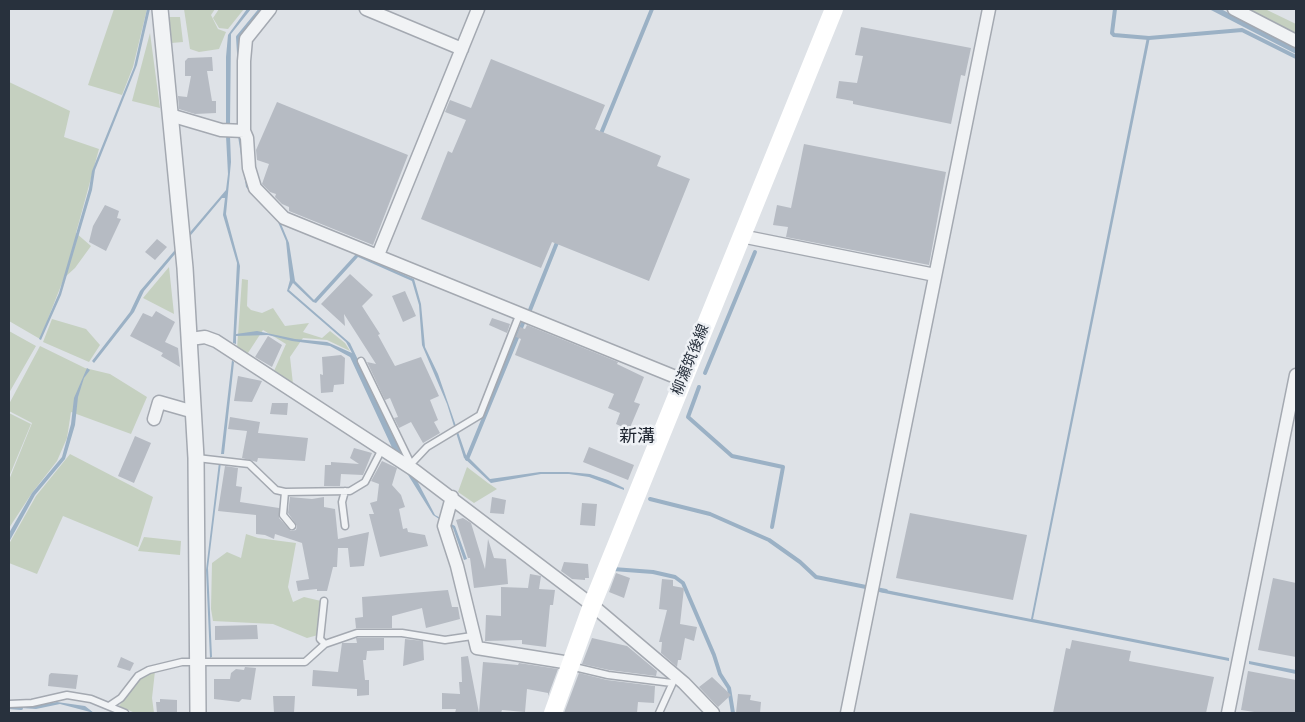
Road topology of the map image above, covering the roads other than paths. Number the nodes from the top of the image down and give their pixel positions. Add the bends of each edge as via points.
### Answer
1 (160, 9) edge
2 (270, 9) edge
3 (366, 9) edge
4 (478, 9) edge
5 (834, 9) edge
6 (989, 9) edge
7 (1234, 9) edge
8 (1296, 41) edge
9 (462, 49) junction
10 (170, 115) junction
11 (244, 132) junction
12 (741, 236) junction
13 (378, 255) junction
14 (935, 275) junction
15 (520, 313) junction
16 (190, 339) junction
17 (361, 361) dead end
18 (1296, 375) edge
19 (682, 380) junction
20 (194, 412) junction
21 (154, 419) dead end
22 (382, 449) junction
23 (196, 458) junction
24 (413, 467) junction
25 (345, 491) junction
26 (284, 492) junction
27 (452, 497) junction
28 (292, 526) dead end
29 (345, 526) dead end
30 (324, 601) dead end
31 (592, 605) junction
32 (472, 636) junction
33 (324, 644) junction
34 (197, 660) junction
35 (570, 664) junction
36 (674, 679) junction
37 (9, 704) edge
38 (109, 706) junction
39 (125, 713) edge
40 (198, 713) edge
41 (553, 713) edge
42 (659, 713) edge
43 (713, 713) edge
44 (847, 713) edge
45 (1228, 713) edge

1 - 10 street
2 - 11 street via 246,39
3 - 9 street
4 - 9 street
5 - 12 main road, 柳瀬筑後線
6 - 14 street
7 - 8 street
9 - 13 street
10 - 11 street via 221,130
10 - 16 street
11 - 13 street via 255,188 284,218
12 - 14 street
12 - 19 main road, 柳瀬筑後線
13 - 15 street
14 - 44 street
15 - 19 street
15 - 24 lane via 480,415 427,447
16 - 20 street
16 - 22 street via 216,341
17 - 24 lane
18 - 45 street
19 - 31 main road, 柳瀬筑後線
20 - 21 street via 159,402
20 - 23 street
22 - 24 street
22 - 25 lane via 366,482
23 - 26 lane via 250,464 276,490
23 - 34 street
24 - 27 street
25 - 26 lane
25 - 29 lane via 342,502
26 - 28 lane via 282,515
27 - 31 street
27 - 32 street via 444,526 458,566
30 - 33 lane via 320,639
31 - 35 main road, 柳瀬筑後線
31 - 36 street
32 - 33 lane via 444,640 402,633 357,633
32 - 35 street via 477,648
33 - 34 lane via 305,662
34 - 38 lane via 149,670 138,676 121,698
34 - 40 street
35 - 36 lane via 608,675
35 - 41 main road, 柳瀬筑後線
36 - 42 lane
36 - 43 street
37 - 38 lane via 32,703 67,695
38 - 39 lane

